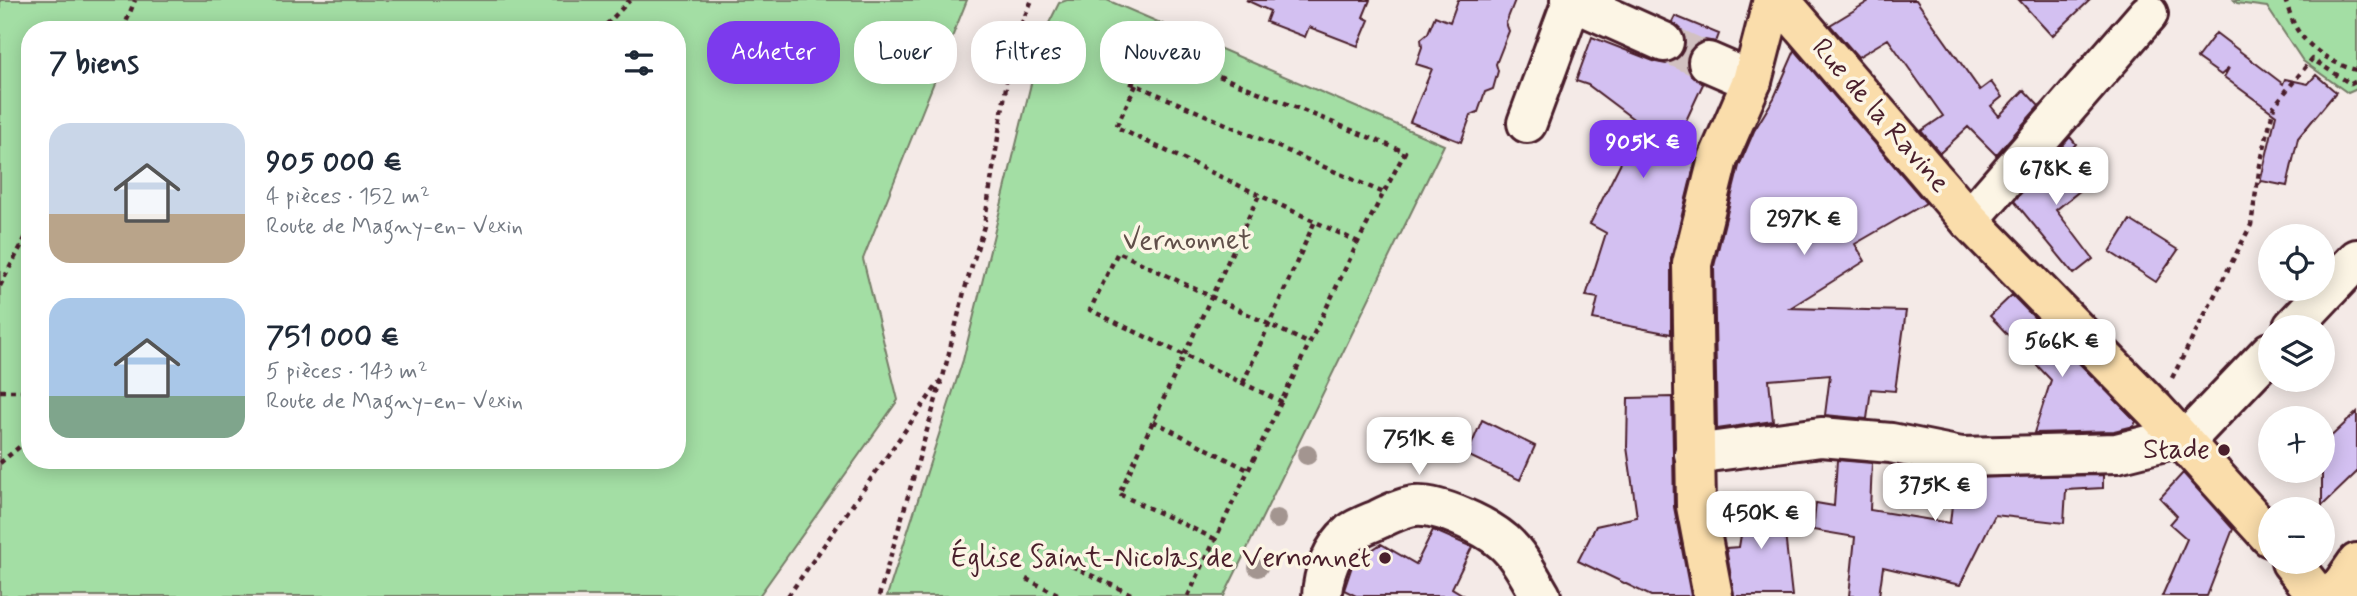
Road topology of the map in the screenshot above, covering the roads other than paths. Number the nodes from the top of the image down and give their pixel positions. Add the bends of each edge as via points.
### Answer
1 (1571, 0) edge
2 (1773, 0) edge
3 (1780, 0) edge
4 (2148, 14) dead end
5 (1664, 42) tunnel mouth
6 (1708, 62) tunnel mouth
7 (1752, 81) junction
8 (1527, 123) dead end
9 (1969, 220) junction
10 (2357, 259) edge
11 (2304, 315) edge
12 (2258, 364) edge
13 (2183, 439) junction
14 (1694, 454) junction
15 (2258, 523) edge
16 (2357, 563) edge
17 (2301, 574) edge
18 (1322, 596) edge
19 (1541, 596) edge
20 (1713, 596) edge
21 (2318, 596) edge
22 (2334, 596) edge

1 - 5 street
1 - 8 street
2 - 7 main road
3 - 9 main road, Rue de la Ravine
4 - 9 street
6 - 7 street
7 - 14 main road via 1717,159 1692,264
9 - 13 main road, Rue de la Ravine
10 - 11 street
12 - 13 street
13 - 14 street via 2117,453 1961,457 1891,443 1821,438
13 - 15 main road, Rue de la Ravine
14 - 20 main road via 1696,506
16 - 22 main road
17 - 21 main road
18 - 19 street via 1329,560 1350,533 1415,506 1437,508 1505,542

